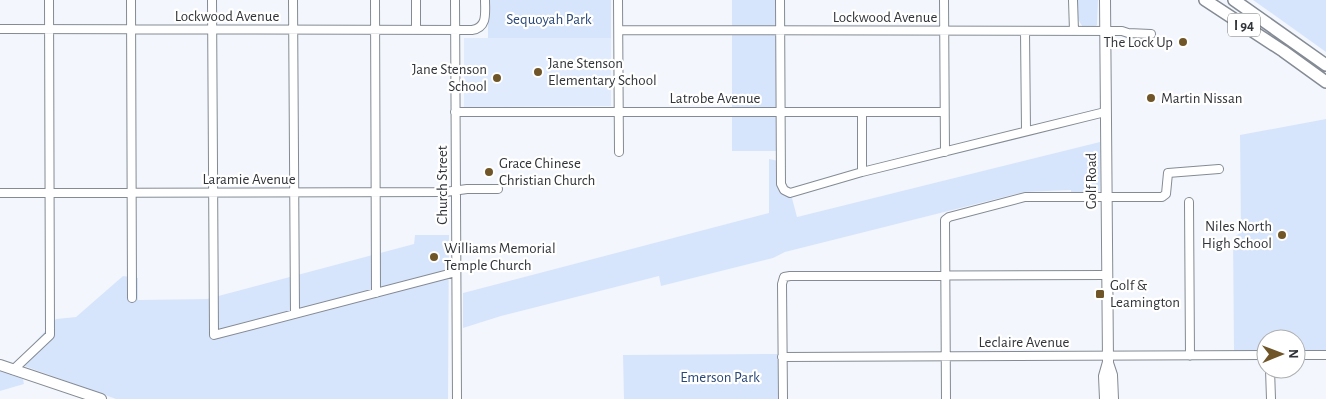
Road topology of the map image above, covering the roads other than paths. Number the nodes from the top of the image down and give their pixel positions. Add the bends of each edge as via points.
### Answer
1 (50, 0) edge
2 (131, 0) edge
3 (212, 0) edge
4 (293, 0) edge
5 (375, 0) edge
6 (416, 0) edge
7 (455, 0) edge
8 (485, 0) edge
9 (618, 0) edge
10 (780, 0) edge
11 (944, 0) edge
12 (1073, 0) edge
13 (1105, 0) edge
14 (1205, 0) edge
15 (1234, 0) edge
16 (0, 29) edge
17 (50, 29) junction
18 (131, 30) junction
19 (212, 30) junction
20 (294, 30) junction
21 (375, 30) junction
22 (416, 30) junction
23 (455, 30) junction
24 (619, 30) junction
25 (781, 30) junction
26 (944, 30) junction
27 (1025, 31) junction
28 (1074, 31) junction
29 (1105, 31) junction
30 (1151, 34) dead end
31 (1326, 65) edge
32 (1326, 82) edge
33 (455, 112) junction
34 (619, 112) junction
35 (781, 112) junction
36 (862, 112) junction
37 (944, 112) junction
38 (1105, 112) junction
39 (1026, 131) junction
40 (619, 152) dead end
41 (945, 152) junction
42 (1218, 169) dead end
43 (862, 172) junction
44 (498, 189) dead end
45 (456, 191) junction
46 (375, 192) junction
47 (0, 193) edge
48 (50, 193) junction
49 (132, 193) junction
50 (213, 193) junction
51 (294, 193) junction
52 (1106, 197) junction
53 (1189, 202) dead end
54 (456, 272) junction
55 (1107, 275) junction
56 (945, 276) junction
57 (376, 293) junction
58 (132, 298) dead end
59 (295, 314) junction
60 (945, 355) junction
61 (1190, 356) junction
62 (1256, 356) edge
63 (1306, 356) edge
64 (1326, 356) edge
65 (782, 357) junction
66 (1108, 359) junction
67 (0, 365) edge
68 (13, 370) junction
69 (1270, 379) edge
70 (101, 399) edge
71 (457, 399) edge
72 (783, 399) edge
73 (946, 399) edge
74 (1105, 399) edge
75 (1113, 399) edge
76 (1271, 399) edge

1 - 17 street
2 - 18 street
3 - 19 street
4 - 20 street
5 - 21 street
6 - 22 street
7 - 23 street, Church Street
8 - 23 street, Lockwood Avenue via 485,18 480,27
9 - 24 street
10 - 25 street
11 - 26 street
12 - 28 street
13 - 29 main road, Golf Road
14 - 32 highway, I 94
15 - 31 highway, I 94
16 - 17 street, Lockwood Avenue
17 - 18 street, Lockwood Avenue
17 - 48 street
18 - 19 street, Lockwood Avenue
18 - 49 street
19 - 20 street, Lockwood Avenue
19 - 50 street
20 - 21 street, Lockwood Avenue
20 - 51 street
21 - 22 street, Lockwood Avenue
21 - 46 street
22 - 23 street, Lockwood Avenue
23 - 33 street, Church Street
24 - 25 street, Lockwood Avenue
24 - 34 street
25 - 26 street, Lockwood Avenue
25 - 35 street
26 - 27 street, Lockwood Avenue
26 - 37 street
27 - 28 street, Lockwood Avenue
27 - 39 street
28 - 29 street, Lockwood Avenue
29 - 30 street, Lockwood Avenue
29 - 38 main road, Golf Road
33 - 34 street, Latrobe Avenue
33 - 45 street, Church Street
34 - 35 street, Latrobe Avenue
34 - 40 street
35 - 36 street, Latrobe Avenue
35 - 43 street via 781,184 784,190 790,193
36 - 37 street, Latrobe Avenue
36 - 43 street
37 - 41 street
38 - 39 street
38 - 52 main road, Golf Road
39 - 41 street
41 - 43 street
42 - 52 street via 1168,173 1166,194 1162,197
44 - 45 street, Laramie Avenue
45 - 46 street, Laramie Avenue
45 - 54 street, Church Street
46 - 51 street, Laramie Avenue
46 - 57 street
47 - 48 street, Laramie Avenue
48 - 49 street, Laramie Avenue
48 - 68 street via 50,335
49 - 50 street, Laramie Avenue
49 - 58 street
50 - 51 street, Laramie Avenue
50 - 59 street via 214,335
51 - 59 street
52 - 55 main road, Golf Road
52 - 56 street via 1026,197 949,217 945,220
53 - 61 street
54 - 57 street
54 - 71 street, Church Street
55 - 56 street
55 - 66 main road, Golf Road
56 - 60 street
56 - 65 street via 784,277
57 - 59 street
60 - 65 street, Leclaire Avenue
60 - 66 street, Leclaire Avenue
60 - 73 street
61 - 62 street, Leclaire Avenue
61 - 66 street, Leclaire Avenue
63 - 64 street
65 - 72 street
66 - 74 main road, Golf Road via 1104,376
66 - 75 main road, Golf Road
67 - 68 main road
68 - 70 main road
69 - 76 street

